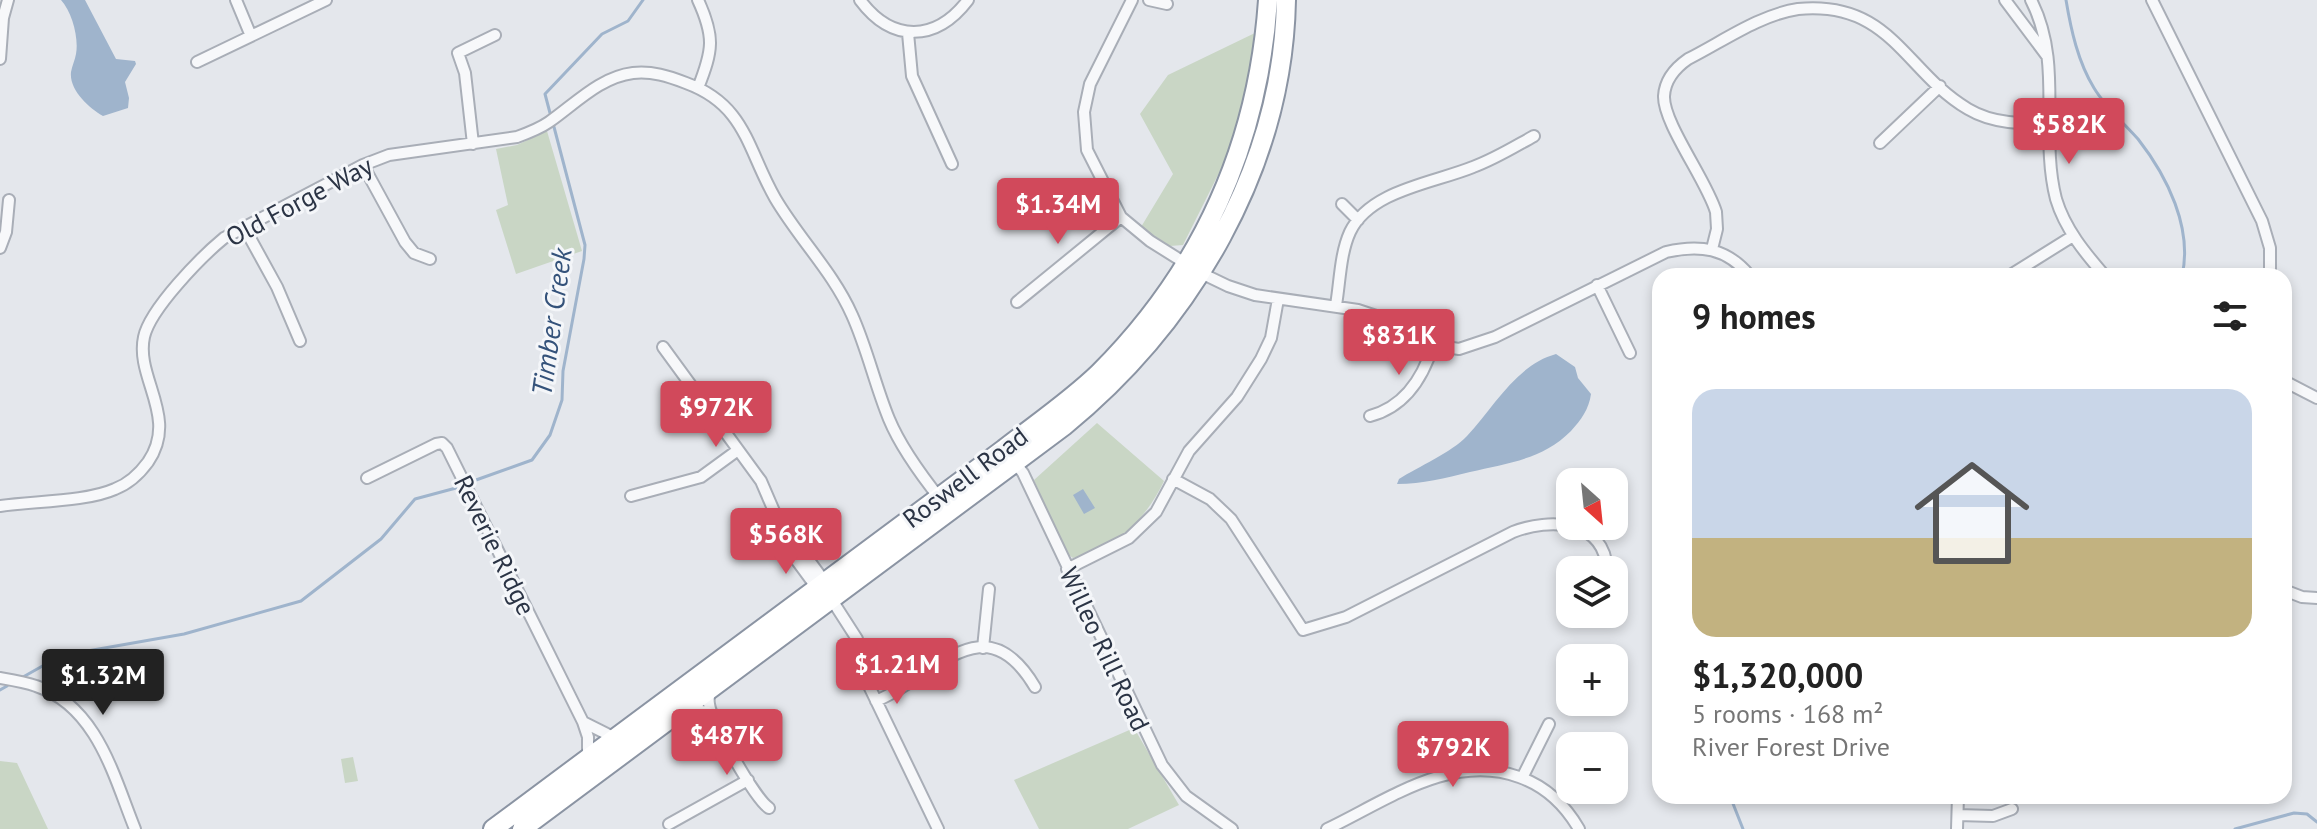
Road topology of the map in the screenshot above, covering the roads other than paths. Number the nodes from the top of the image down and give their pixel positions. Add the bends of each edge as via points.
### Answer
1 (8, 0) edge
2 (236, 0) edge
3 (326, 0) edge
4 (698, 0) edge
5 (860, 0) edge
6 (968, 0) edge
7 (1132, 0) edge
8 (1149, 0) edge
9 (1268, 0) edge
10 (1286, 0) edge
11 (2005, 0) edge
12 (2031, 0) edge
13 (2152, 0) edge
14 (1167, 4) dead end
15 (908, 33) junction
16 (495, 35) dead end
17 (251, 36) junction
18 (2047, 56) junction
19 (0, 59) edge
20 (197, 62) dead end
21 (1940, 86) junction
22 (698, 88) junction
23 (2051, 123) junction
24 (1534, 136) dead end
25 (1880, 143) dead end
26 (473, 144) junction
27 (952, 164) dead end
28 (363, 165) junction
29 (9, 200) dead end
30 (1342, 204) dead end
31 (1121, 217) junction
32 (1358, 220) junction
33 (244, 227) junction
34 (2073, 236) junction
35 (0, 248) edge
36 (1712, 249) junction
37 (430, 259) dead end
38 (1194, 268) junction
39 (1742, 268) edge
40 (2022, 268) edge
41 (2099, 268) edge
42 (2270, 268) edge
43 (1597, 285) junction
44 (1278, 299) junction
45 (1017, 302) dead end
46 (1336, 305) junction
47 (300, 341) dead end
48 (1433, 345) junction
49 (663, 347) dead end
50 (1630, 353) dead end
51 (2292, 385) edge
52 (2317, 398) edge
53 (1370, 416) dead end
54 (738, 450) junction
55 (1010, 456) junction
56 (367, 478) dead end
57 (1173, 479) junction
58 (631, 496) dead end
59 (944, 504) junction
60 (0, 506) edge
61 (1606, 556) edge
62 (1067, 569) junction
63 (989, 589) dead end
64 (827, 592) junction
65 (2292, 593) edge
66 (2317, 598) edge
67 (983, 648) junction
68 (0, 678) edge
69 (1035, 687) dead end
70 (710, 689) junction
71 (876, 701) junction
72 (714, 720) junction
73 (583, 722) junction
74 (1549, 724) dead end
75 (615, 738) junction
76 (640, 742) junction
77 (588, 758) junction
78 (1522, 778) junction
79 (748, 780) junction
80 (1958, 804) edge
81 (769, 808) dead end
82 (2012, 809) dead end
83 (1958, 815) junction
84 (525, 823) edge
85 (669, 824) dead end
86 (135, 829) edge
87 (493, 829) edge
88 (938, 829) edge
89 (1232, 829) edge
90 (1327, 829) edge
91 (1579, 829) edge
92 (1957, 829) edge

1 - 19 street
2 - 17 street
3 - 17 street
4 - 22 street via 712,40
5 - 15 street via 874,18
6 - 15 street via 947,21
7 - 31 street via 1090,84 1084,112 1087,150
8 - 14 street
9 - 38 highway, Roswell Road via 1248,123
10 - 38 highway, Roswell Road via 1278,69 1260,145 1237,204
11 - 18 street
12 - 18 street via 2045,31
13 - 42 street via 2262,221
15 - 27 street via 912,76
16 - 26 street via 458,53
17 - 20 street
18 - 23 street
21 - 23 street via 1990,118
21 - 25 street
21 - 36 street via 1888,32 1865,18 1828,8 1773,16 1678,66 1666,84 1665,105 1714,204
22 - 26 street, Old Forge Way via 656,73 624,75 597,86 536,130
22 - 59 street, Old Forge Way via 739,121 775,198 835,283 852,314 890,422
23 - 34 street via 2056,196
24 - 32 street via 1478,165 1391,196
26 - 28 street, Old Forge Way via 389,155
28 - 33 street, Old Forge Way
28 - 37 street via 405,242 414,253
29 - 35 street
30 - 32 street
31 - 38 street
31 - 45 street
32 - 46 street via 1344,254
33 - 47 street
33 - 60 street, Old Forge Way via 207,252 148,325 143,353 159,434 140,471 109,491
34 - 40 street
34 - 41 street
36 - 39 street
36 - 43 street via 1666,252
38 - 44 street via 1242,292
38 - 55 highway, Roswell Road via 1166,324 1121,375 1074,418
43 - 48 street via 1471,346
43 - 50 street
44 - 46 street
44 - 57 street via 1261,359
46 - 48 street via 1372,314
48 - 53 street via 1415,386 1392,407
49 - 54 street
51 - 52 street
54 - 58 street via 701,477
54 - 64 street via 764,487 786,546 814,584
55 - 59 highway, Roswell Road
55 - 62 street, Willeo Rill Road
56 - 73 street, Reverie Ridge via 436,444 447,448
57 - 61 street via 1210,499 1231,519 1303,630 1346,617 1535,525 1565,525 1592,535
57 - 62 street via 1156,512 1136,533
59 - 64 highway, Roswell Road
62 - 89 street, Willeo Rill Road via 1170,778
63 - 67 street
64 - 70 highway, Roswell Road
64 - 71 street via 857,639
64 - 75 highway, Roswell Road
65 - 66 street
67 - 69 street via 1012,658
67 - 71 street via 951,654 908,686
68 - 86 street via 41,688 79,715 100,743
70 - 72 street
70 - 76 highway, Roswell Road
71 - 88 street
72 - 76 street via 695,712
72 - 79 street
73 - 75 street
73 - 77 street, Reverie Ridge
74 - 78 street
75 - 77 highway, Roswell Road
76 - 84 highway, Roswell Road
77 - 84 highway, Roswell Road
78 - 90 street via 1488,769 1452,772
78 - 91 street via 1560,802
79 - 81 street
79 - 85 street
80 - 83 street
82 - 83 street via 1993,816
83 - 92 street
84 - 87 highway, Roswell Road

